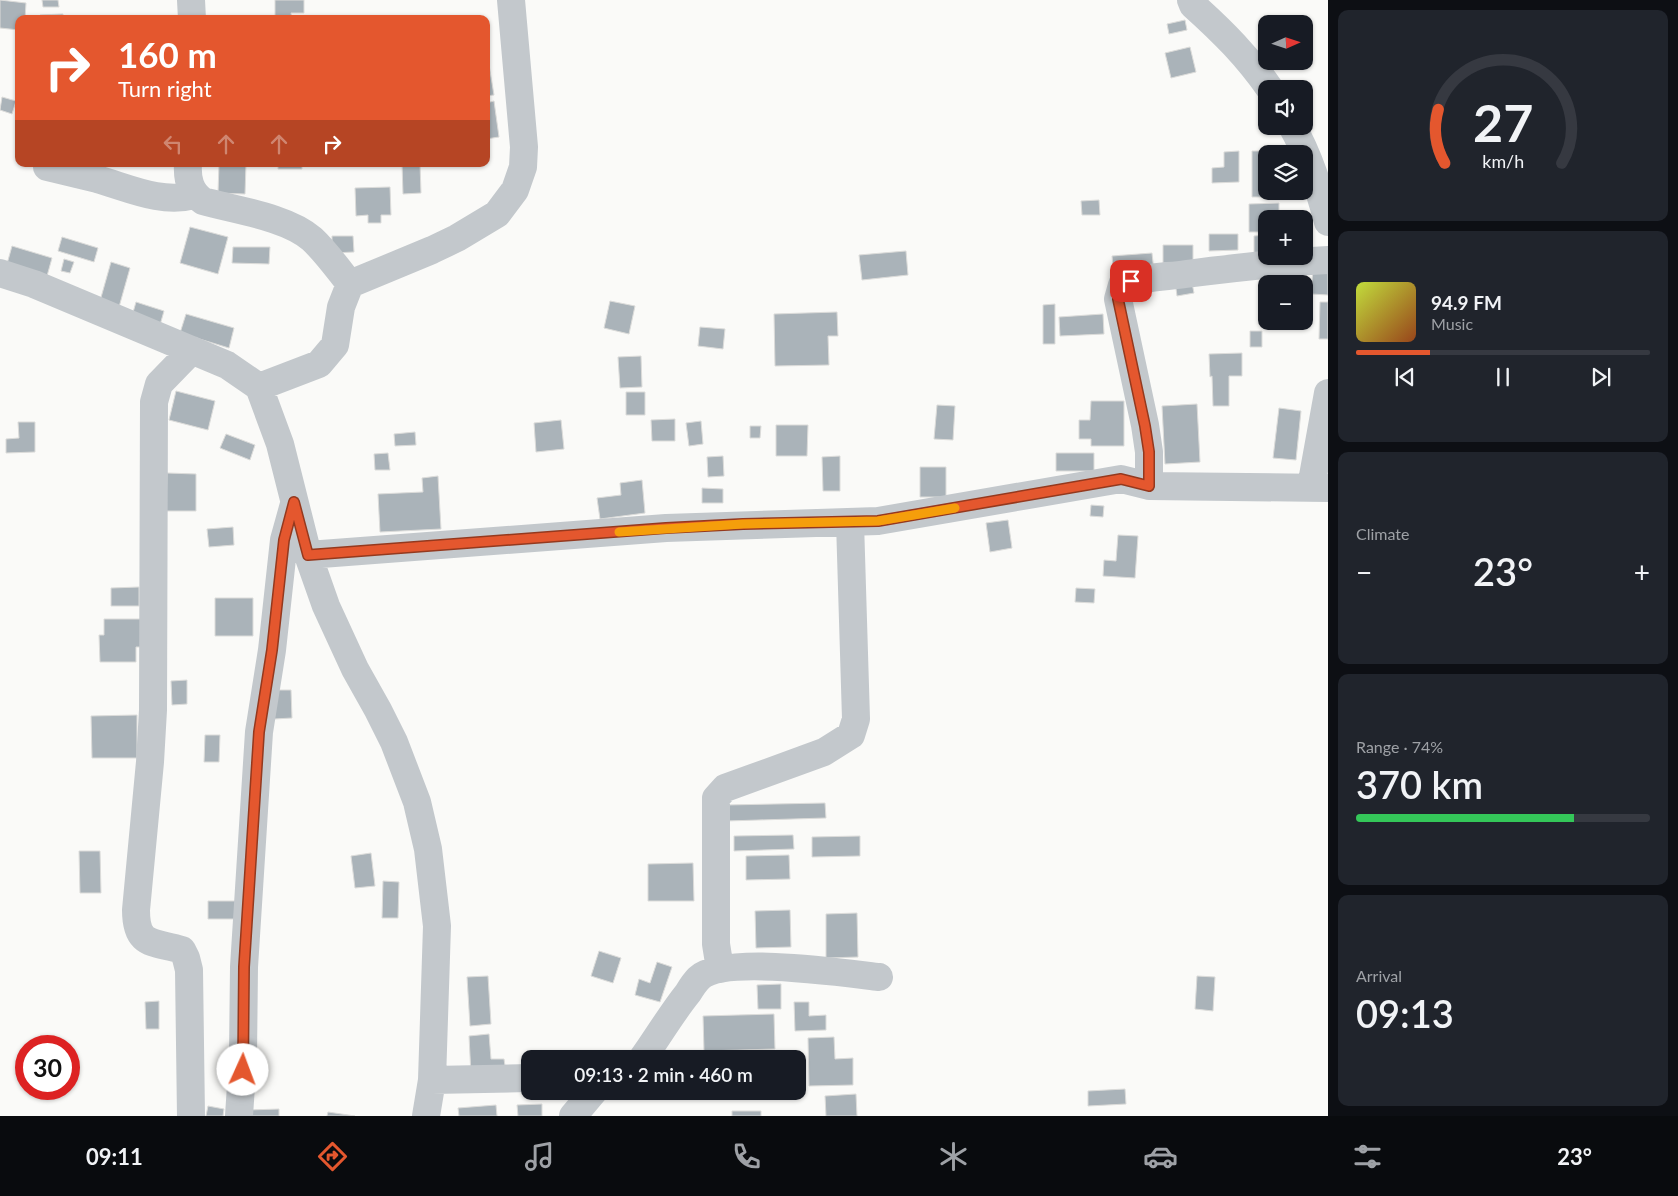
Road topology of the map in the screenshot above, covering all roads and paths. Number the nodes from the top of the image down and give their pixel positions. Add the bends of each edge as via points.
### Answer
1 (190, 0) edge
2 (511, 0) edge
3 (1190, 0) edge
4 (192, 15) edge
5 (1264, 80) edge
6 (1297, 135) edge
7 (47, 167) dead end
8 (188, 167) edge
9 (195, 195) junction
10 (1328, 222) edge
11 (1328, 260) edge
12 (0, 273) edge
13 (350, 284) junction
14 (192, 350) junction
15 (259, 387) junction
16 (1328, 392) edge
17 (1149, 486) junction
18 (1320, 487) edge
19 (294, 502) junction
20 (850, 522) junction
21 (308, 555) junction
22 (720, 969) junction
23 (880, 977) dead end
24 (648, 1050) edge
25 (521, 1078) edge
26 (432, 1080) junction
27 (586, 1100) edge
28 (191, 1116) edge
29 (240, 1116) edge
30 (426, 1116) edge
31 (573, 1116) edge

1 - 4 street
2 - 13 street via 524,147 523,167 515,190 497,214 457,238
3 - 5 street via 1226,34
6 - 10 street via 1319,188
7 - 9 street via 159,197
8 - 9 street
9 - 13 street via 203,201 279,221 297,229 311,238
11 - 17 street via 1241,267 1131,281 1122,285 1118,299 1145,426
12 - 14 street
13 - 15 street via 341,307 334,345 319,364
14 - 15 street via 227,365
14 - 28 street via 159,384 154,402 153,710 136,910 137,928 144,939 182,950 186,958 189,970
15 - 19 street via 280,444
16 - 18 street
17 - 18 street
17 - 20 street via 1121,479 878,521
19 - 21 street
19 - 29 street via 284,540 259,732 244,967
20 - 21 street via 676,528
20 - 22 street via 856,719 851,735 824,752 725,788 716,798 716,944
21 - 26 street via 326,606 394,742 417,802 428,849 437,926
22 - 23 street via 812,969
22 - 24 street via 700,977
25 - 26 street
26 - 30 street
27 - 31 street

